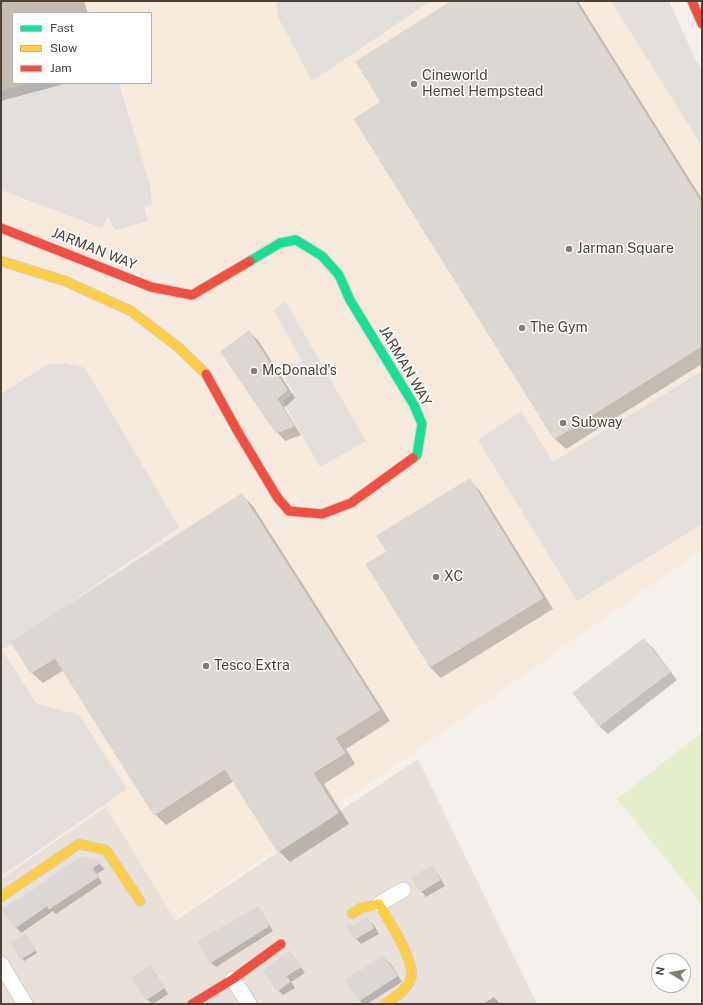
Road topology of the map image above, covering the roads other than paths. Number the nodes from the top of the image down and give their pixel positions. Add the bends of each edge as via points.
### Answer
1 (692, 1) edge
2 (702, 24) edge
3 (1, 228) edge
4 (1, 261) edge
5 (403, 890) dead end
6 (1, 897) edge
7 (140, 901) dead end
8 (379, 904) junction
9 (352, 914) dead end
10 (281, 944) dead end
11 (1, 964) edge
12 (233, 978) junction
13 (25, 1004) edge
14 (192, 1004) edge
15 (249, 1004) edge
16 (385, 1004) edge

1 - 2 street
3 - 4 street, JARMAN WAY via 151,287 192,295 280,243 296,240 322,256 340,275 350,300 414,405 422,424 417,454 351,503 322,514 289,511 277,497 206,374 178,347 131,311 65,281
5 - 8 street
6 - 7 street via 79,844 106,850
8 - 9 street via 361,908
8 - 16 street via 412,968 412,976 400,994
10 - 12 street
11 - 13 street
12 - 14 street
12 - 15 street

